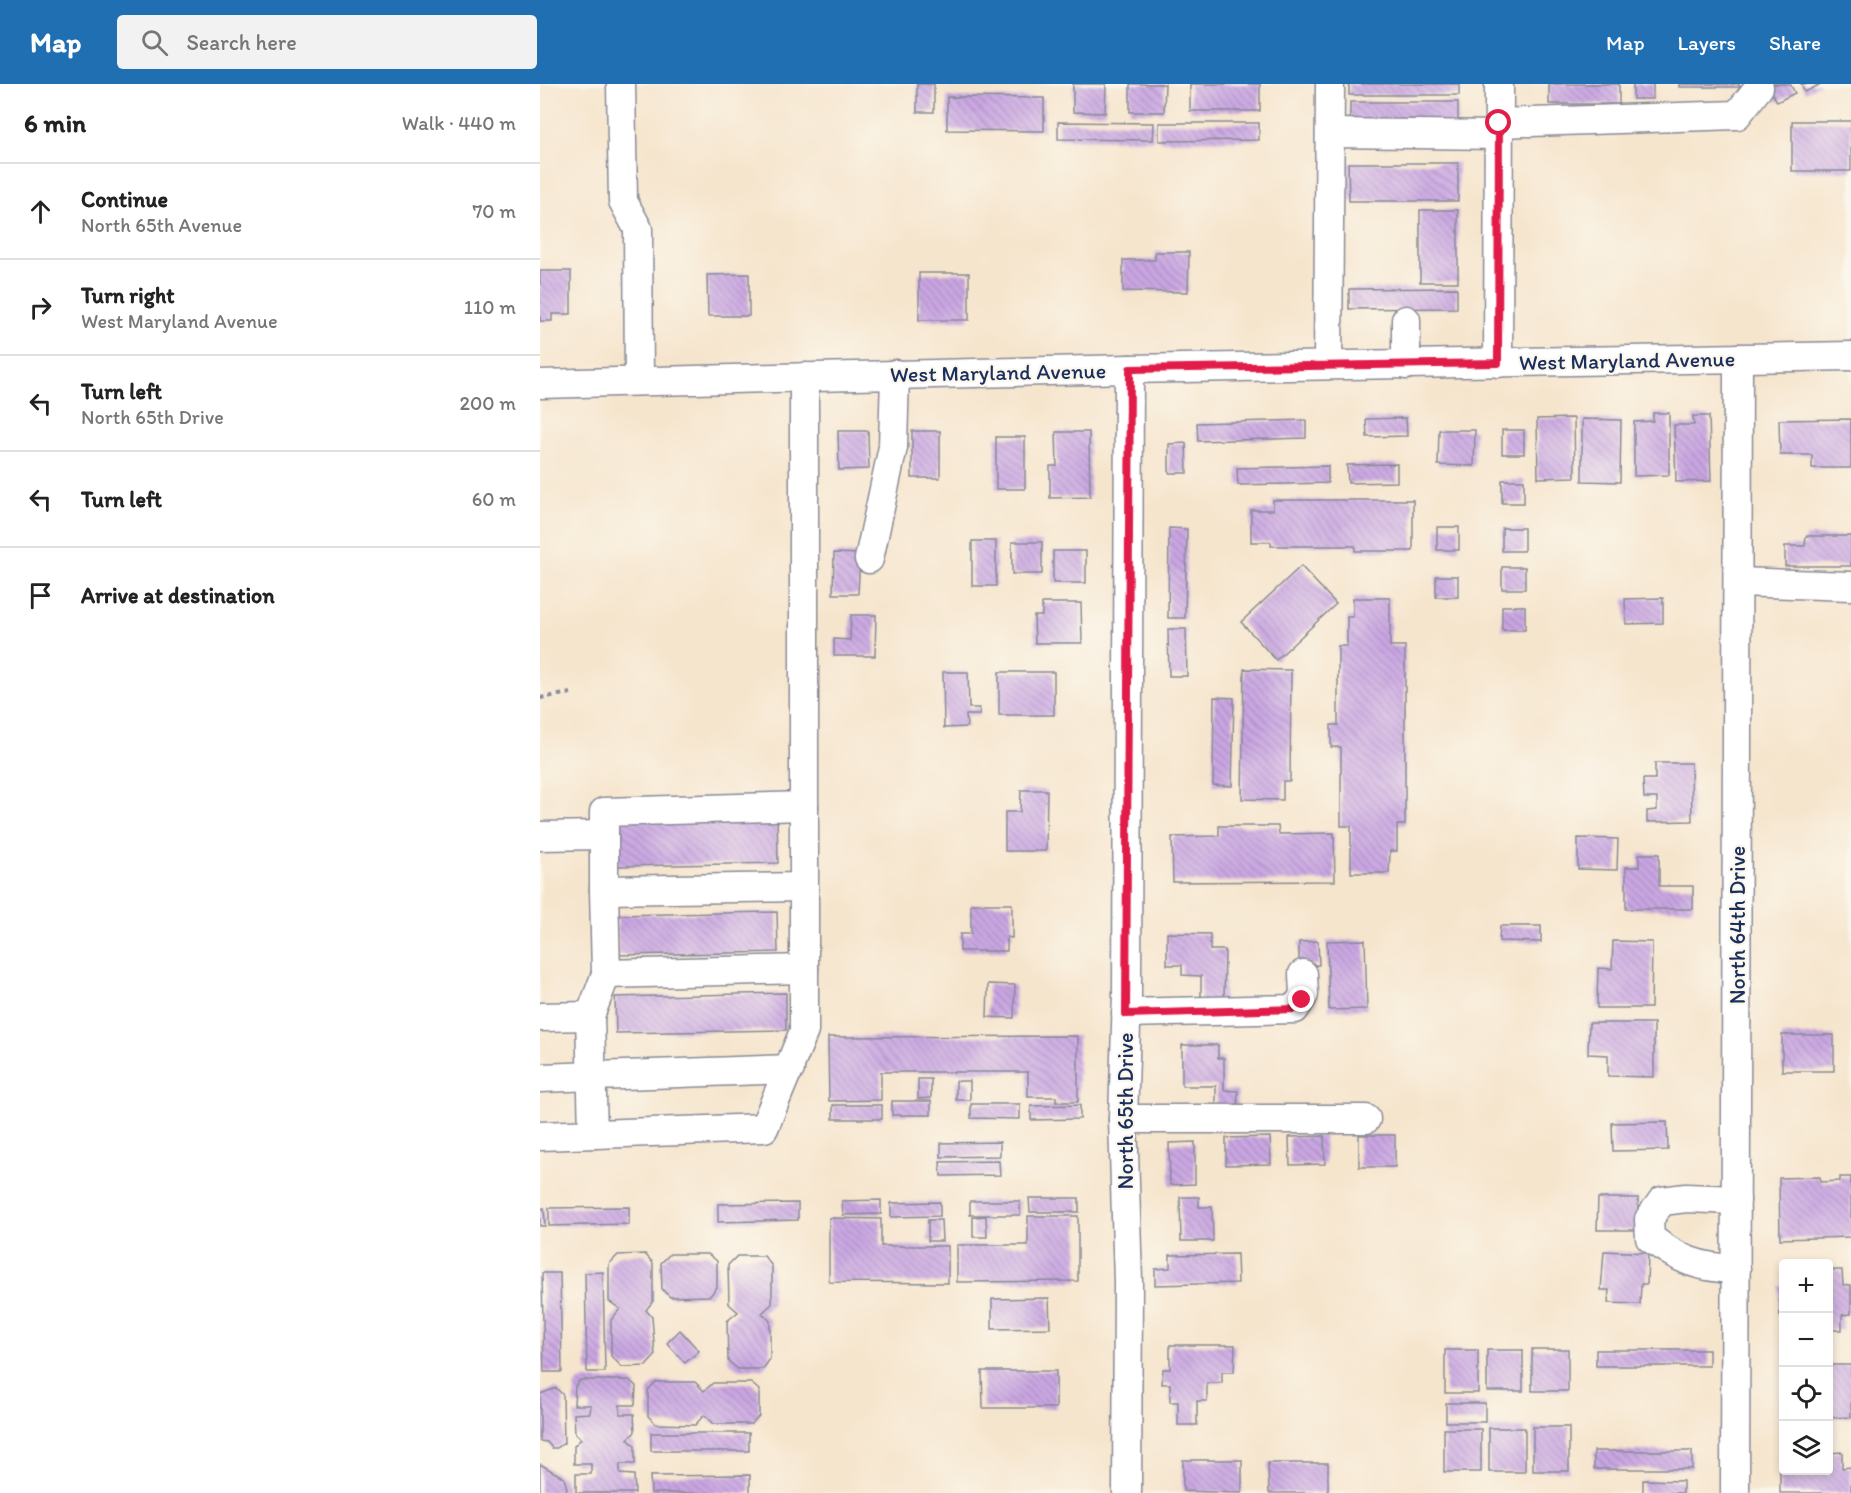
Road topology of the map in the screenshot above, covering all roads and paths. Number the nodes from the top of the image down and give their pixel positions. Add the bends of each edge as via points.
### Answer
1 (621, 84) edge
2 (1330, 84) edge
3 (1499, 84) edge
4 (1759, 87) dead end
5 (1499, 129) junction
6 (1330, 133) junction
7 (1406, 320) dead end
8 (1851, 356) edge
9 (1738, 358) junction
10 (1498, 363) junction
11 (1328, 365) junction
12 (1406, 365) junction
13 (1130, 369) junction
14 (895, 375) junction
15 (804, 377) junction
16 (639, 381) junction
17 (540, 384) edge
18 (869, 559) dead end
19 (1737, 582) junction
20 (1851, 586) edge
21 (571, 693) dead end
22 (540, 698) edge
23 (804, 806) junction
24 (604, 835) junction
25 (540, 836) edge
26 (804, 887) junction
27 (604, 890) junction
28 (804, 969) junction
29 (606, 974) junction
30 (1303, 974) dead end
31 (1126, 1014) junction
32 (590, 1016) junction
33 (540, 1017) edge
34 (790, 1070) junction
35 (592, 1076) junction
36 (540, 1078) edge
37 (1124, 1119) junction
38 (1366, 1119) dead end
39 (593, 1134) junction
40 (540, 1136) edge
41 (1736, 1200) junction
42 (1736, 1269) junction
43 (1127, 1493) edge
44 (1735, 1493) edge

1 - 16 street via 623,201 638,229
2 - 6 street
3 - 5 street
4 - 5 street via 1737,115
5 - 6 street
5 - 10 street
6 - 11 street
7 - 12 street
8 - 9 street, West Maryland Avenue
9 - 10 street, West Maryland Avenue
9 - 19 street, North 64th Drive
10 - 12 street, West Maryland Avenue
11 - 12 street, West Maryland Avenue
11 - 13 street, West Maryland Avenue
13 - 14 street, West Maryland Avenue
13 - 31 street, North 65th Drive
14 - 15 street, West Maryland Avenue
14 - 18 street via 893,447
15 - 16 street, West Maryland Avenue
15 - 23 street
16 - 17 street, West Maryland Avenue
19 - 20 street
19 - 41 street, North 64th Drive
21 - 22 path
23 - 24 street via 604,812
23 - 26 street
24 - 25 street
24 - 27 street
26 - 27 street
26 - 28 street
27 - 29 street
28 - 29 street
28 - 34 street via 804,1031
29 - 32 street
30 - 31 street via 1304,995 1295,1009
31 - 37 street, North 65th Drive
32 - 33 street
32 - 35 street
34 - 35 street
34 - 39 street via 764,1128
35 - 36 street
35 - 39 street
37 - 38 street
37 - 43 street, North 65th Drive
39 - 40 street
41 - 42 street, North 64th Drive
41 - 42 street via 1662,1201 1649,1219 1650,1238 1667,1251 1699,1267
42 - 44 street, North 64th Drive

